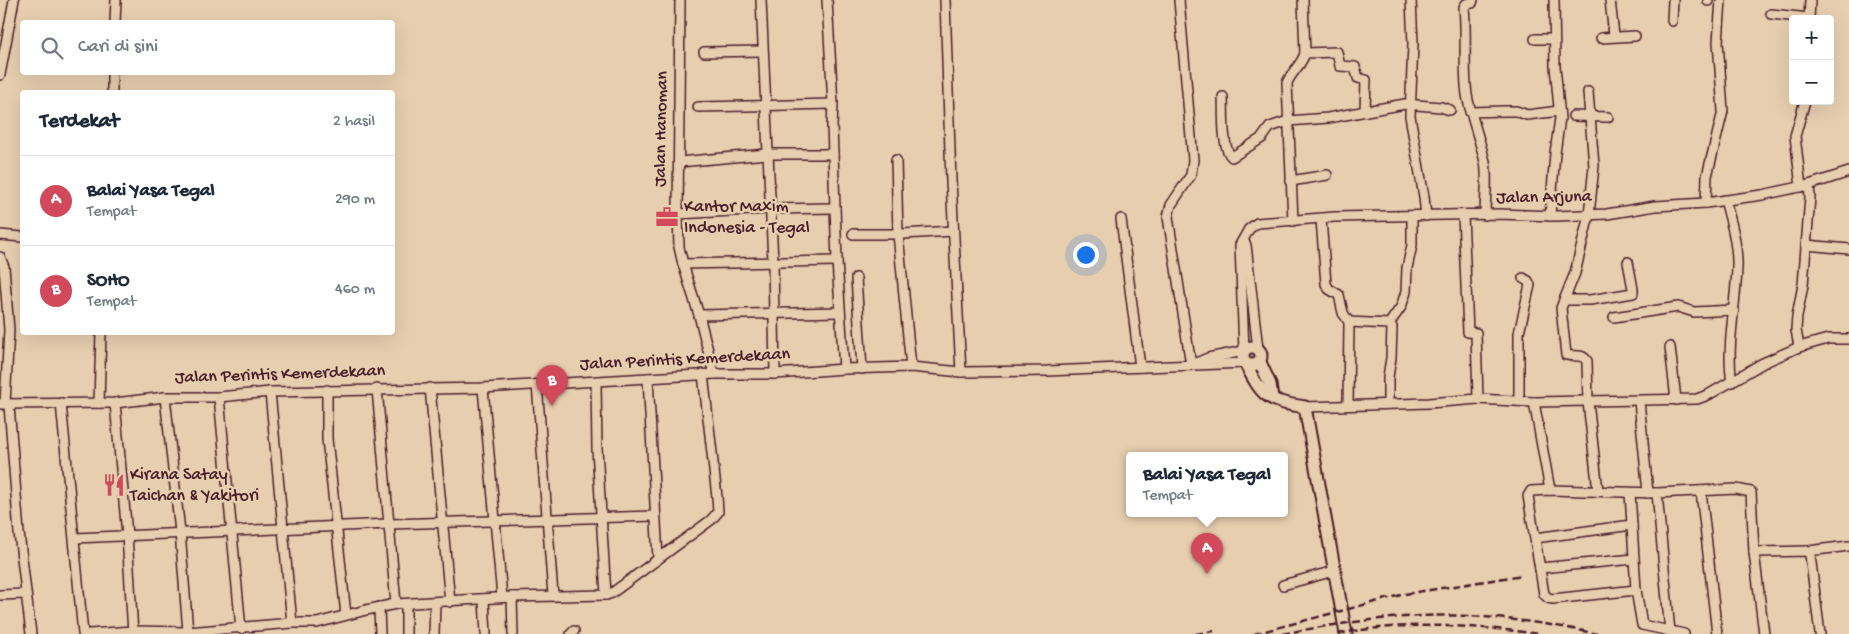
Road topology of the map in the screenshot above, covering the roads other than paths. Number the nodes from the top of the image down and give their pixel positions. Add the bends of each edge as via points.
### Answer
1 (14, 0) edge
2 (116, 0) edge
3 (680, 0) edge
4 (761, 0) edge
5 (827, 0) edge
6 (946, 0) edge
7 (1179, 0) edge
8 (1303, 0) edge
9 (1411, 0) edge
10 (1474, 0) edge
11 (1554, 0) edge
12 (1610, 0) edge
13 (1673, 0) edge
14 (1721, 0) edge
15 (1810, 0) edge
16 (1771, 14) dead end
17 (1809, 15) edge
18 (1789, 16) edge
19 (115, 20) edge
20 (1672, 21) dead end
21 (1614, 36) junction
22 (1635, 36) dead end
23 (1601, 38) dead end
24 (1535, 39) dead end
25 (1554, 39) junction
26 (762, 51) junction
27 (704, 52) dead end
28 (1305, 53) junction
29 (0, 75) edge
30 (112, 75) edge
31 (112, 90) edge
32 (1588, 92) dead end
33 (1223, 96) dead end
34 (833, 104) junction
35 (1410, 104) junction
36 (1804, 105) edge
37 (766, 106) junction
38 (698, 107) dead end
39 (1450, 110) dead end
40 (1365, 111) junction
41 (1559, 111) junction
42 (1470, 112) junction
43 (1573, 116) dead end
44 (1590, 116) junction
45 (1608, 117) dead end
46 (1288, 121) junction
47 (767, 154) junction
48 (834, 154) junction
49 (896, 160) dead end
50 (679, 162) junction
51 (1849, 172) edge
52 (1327, 175) dead end
53 (1291, 181) junction
54 (1805, 186) junction
55 (1725, 200) junction
56 (1706, 203) junction
57 (835, 208) junction
58 (770, 209) junction
59 (678, 214) junction
60 (1463, 215) junction
61 (1485, 215) junction
62 (1589, 215) junction
63 (1412, 216) junction
64 (1426, 216) junction
65 (1550, 216) junction
66 (1121, 218) dead end
67 (1321, 219) junction
68 (1293, 220) junction
69 (953, 231) junction
70 (853, 234) dead end
71 (898, 234) junction
72 (0, 236) edge
73 (20, 238) edge
74 (1243, 240) junction
75 (1806, 246) junction
76 (1849, 249) edge
77 (0, 257) edge
78 (837, 261) junction
79 (773, 262) junction
80 (1628, 262) dead end
81 (683, 264) junction
82 (856, 278) dead end
83 (1523, 278) dead end
84 (1564, 300) junction
85 (1734, 310) junction
86 (840, 312) junction
87 (773, 313) junction
88 (699, 315) junction
89 (1614, 317) dead end
90 (1349, 322) junction
91 (1389, 324) junction
92 (101, 335) edge
93 (1849, 339) edge
94 (1670, 347) dead end
95 (1799, 347) junction
96 (1258, 349) junction
97 (1244, 351) junction
98 (1260, 362) junction
99 (1245, 363) junction
100 (1192, 365) junction
101 (911, 367) junction
102 (1140, 367) junction
103 (844, 369) junction
104 (862, 369) junction
105 (961, 372) junction
106 (703, 374) junction
107 (714, 374) junction
108 (775, 374) junction
109 (648, 378) junction
110 (596, 382) junction
111 (1732, 382) junction
112 (537, 384) junction
113 (430, 388) junction
114 (483, 388) junction
115 (377, 389) junction
116 (326, 390) junction
117 (270, 392) junction
118 (165, 397) junction
119 (219, 397) junction
120 (1272, 398) junction
121 (1478, 399) junction
122 (1519, 400) junction
123 (1676, 400) junction
124 (1639, 401) junction
125 (1534, 402) junction
126 (1588, 402) junction
127 (61, 403) junction
128 (99, 403) junction
129 (115, 403) junction
130 (5, 404) edge
131 (1388, 404) junction
132 (1348, 405) junction
133 (1305, 407) junction
134 (1550, 490) junction
135 (1598, 491) junction
136 (1701, 491) junction
137 (1630, 493) junction
138 (1652, 493) junction
139 (655, 516) junction
140 (600, 517) junction
141 (546, 518) junction
142 (495, 520) junction
143 (443, 523) junction
144 (389, 524) junction
145 (1632, 525) junction
146 (336, 526) junction
147 (284, 529) junction
148 (233, 531) junction
149 (180, 532) junction
150 (127, 535) junction
151 (75, 538) junction
152 (1535, 538) junction
153 (1849, 546) edge
154 (1808, 551) junction
155 (1754, 552) junction
156 (658, 558) junction
157 (1634, 559) junction
158 (1540, 568) junction
159 (1334, 571) junction
160 (1283, 585) dead end
161 (1636, 590) junction
162 (25, 594) junction
163 (0, 595) edge
164 (553, 595) junction
165 (606, 595) junction
166 (507, 597) junction
167 (484, 600) junction
168 (450, 602) junction
169 (435, 603) junction
170 (401, 605) junction
171 (379, 607) junction
172 (346, 615) junction
173 (292, 623) junction
174 (241, 628) junction
175 (269, 630) edge
176 (133, 632) edge
177 (188, 632) junction
178 (206, 632) edge
179 (1670, 632) junction
180 (167, 633) edge
181 (31, 634) edge
182 (83, 634) edge
183 (89, 634) edge
184 (380, 634) edge
185 (406, 634) edge
186 (434, 634) edge
187 (486, 634) edge
188 (513, 634) edge
189 (1346, 634) edge
190 (1684, 634) edge
191 (1717, 634) edge
192 (1764, 634) edge
193 (1820, 634) edge

1 - 29 street
2 - 19 street
3 - 50 street, Jalan Hanoman
4 - 26 street
5 - 34 street
6 - 69 street
7 - 100 street via 1194,160 1192,176 1171,205 1168,217
8 - 28 street
9 - 35 street
10 - 42 street via 1464,7 1466,86
11 - 25 street
12 - 21 street
13 - 20 street
14 - 56 street via 1718,42 1723,111 1707,176
15 - 17 street
16 - 18 street
21 - 22 street
21 - 23 street
24 - 25 street
25 - 41 street
26 - 27 street
26 - 37 street
28 - 40 street via 1337,52 1340,66 1355,67 1358,78 1366,80
28 - 46 street via 1287,83
30 - 31 street
32 - 44 street
33 - 46 street via 1224,136 1232,157 1262,138 1270,127
34 - 37 street
34 - 48 street
35 - 39 street
35 - 40 street
35 - 64 street
36 - 54 street via 1795,136
37 - 38 street
37 - 47 street
40 - 46 street
41 - 42 street via 1527,115 1516,111
41 - 65 street
42 - 61 street via 1485,163
43 - 44 street
44 - 45 street
44 - 62 street via 1594,166
46 - 53 street
47 - 48 street
47 - 50 street
47 - 58 street
48 - 57 street
49 - 71 street
50 - 59 street, Jalan Hanoman
51 - 54 street, Jalan Arjuna
52 - 53 street
53 - 68 street
54 - 55 street, Jalan Arjuna
54 - 75 street via 1810,197
55 - 56 street, Jalan Arjuna
55 - 85 street via 1736,249
56 - 62 street, Jalan Arjuna
57 - 58 street
57 - 78 street
58 - 59 street
58 - 79 street
59 - 81 street, Jalan Hanoman
60 - 61 street, Jalan Arjuna
60 - 64 street, Jalan Arjuna
60 - 121 street via 1468,332 1476,333
61 - 65 street, Jalan Arjuna
62 - 65 street, Jalan Arjuna
62 - 84 street via 1575,272
63 - 64 street, Jalan Arjuna
63 - 67 street, Jalan Arjuna
63 - 91 street via 1406,292 1401,307
66 - 102 street
67 - 68 street, Jalan Arjuna
67 - 90 street via 1326,284 1339,295
68 - 74 street, Jalan Arjuna via 1257,223
69 - 71 street
69 - 105 street
70 - 71 street
71 - 101 street
72 - 73 street
74 - 96 street
74 - 97 street via 1240,245
75 - 76 street
75 - 95 street via 1796,330
77 - 130 street via 4,267 9,330
78 - 79 street
78 - 86 street
79 - 81 street
79 - 87 street
80 - 84 street via 1633,293 1590,300
81 - 88 street, Jalan Hanoman
82 - 104 street
83 - 122 street via 1530,285 1519,332
84 - 126 street via 1561,318 1564,351 1566,355 1580,355 1587,361
85 - 89 street via 1694,312 1678,307
85 - 111 street
86 - 87 street
86 - 103 street
87 - 88 street
87 - 108 street
88 - 107 street, Jalan Hanoman
90 - 91 street
90 - 132 street
91 - 131 street via 1393,332
92 - 128 street
93 - 95 street via 1828,339
94 - 123 street
95 - 111 street
96 - 97 street, Jalan Perintis Kemerdekaan via 1252,347
96 - 98 street
97 - 99 street via 1242,359
97 - 100 street, Jalan Perintis Kemerdekaan via 1208,358
98 - 99 street, Jalan Perintis Kemerdekaan via 1254,366
98 - 120 street via 1270,384
99 - 100 street, Jalan Perintis Kemerdekaan
99 - 120 street via 1263,394
100 - 102 street, Jalan Perintis Kemerdekaan
101 - 104 street, Jalan Perintis Kemerdekaan
101 - 105 street, Jalan Perintis Kemerdekaan
102 - 105 street, Jalan Perintis Kemerdekaan
103 - 104 street, Jalan Perintis Kemerdekaan
103 - 108 street, Jalan Perintis Kemerdekaan
106 - 107 street, Jalan Perintis Kemerdekaan
106 - 109 street, Jalan Perintis Kemerdekaan
106 - 156 street via 718,512
107 - 108 street, Jalan Perintis Kemerdekaan
109 - 110 street, Jalan Perintis Kemerdekaan
109 - 139 street
110 - 112 street, Jalan Perintis Kemerdekaan
110 - 140 street
111 - 123 street via 1708,396
112 - 114 street, Jalan Perintis Kemerdekaan
112 - 141 street
113 - 114 street, Jalan Perintis Kemerdekaan
113 - 115 street, Jalan Perintis Kemerdekaan
113 - 143 street
114 - 142 street
115 - 116 street, Jalan Perintis Kemerdekaan
115 - 144 street
116 - 117 street, Jalan Perintis Kemerdekaan
116 - 146 street via 326,428
117 - 119 street, Jalan Perintis Kemerdekaan
117 - 147 street
118 - 119 street, Jalan Perintis Kemerdekaan
118 - 129 street, Jalan Perintis Kemerdekaan
118 - 149 street
119 - 148 street
120 - 133 street via 1287,405
121 - 122 street
121 - 131 street
122 - 125 street
123 - 124 street
124 - 126 street
124 - 138 street
125 - 126 street
125 - 134 street
126 - 135 street
127 - 128 street, Jalan Perintis Kemerdekaan
127 - 130 street, Jalan Perintis Kemerdekaan
127 - 151 street
128 - 129 street, Jalan Perintis Kemerdekaan
129 - 150 street
130 - 162 street
131 - 132 street
132 - 133 street
133 - 159 street
134 - 135 street
134 - 152 street via 1531,491 1528,496
135 - 137 street
136 - 138 street
136 - 155 street via 1736,489 1751,492
136 - 191 street
137 - 138 street
137 - 145 street
138 - 179 street
139 - 140 street
139 - 156 street
140 - 141 street
140 - 165 street
141 - 142 street
141 - 164 street
142 - 143 street
142 - 166 street
143 - 144 street
143 - 168 street
144 - 146 street
144 - 170 street
145 - 152 street
145 - 157 street
146 - 147 street
146 - 172 street
147 - 148 street
147 - 173 street
148 - 149 street
148 - 174 street
149 - 150 street
149 - 177 street
150 - 151 street
150 - 176 street
151 - 182 street
152 - 158 street
153 - 154 street
154 - 155 street
154 - 193 street
155 - 192 street
156 - 165 street via 622,587
157 - 158 street
157 - 161 street
158 - 161 street via 1544,594 1548,598
159 - 160 street
159 - 189 street
161 - 179 street via 1642,626
162 - 163 street
162 - 181 street
164 - 165 street
164 - 166 street
166 - 167 street
166 - 188 street
167 - 168 street
167 - 187 street
168 - 169 street
169 - 170 street
169 - 186 street
170 - 171 street
170 - 185 street
171 - 172 street
171 - 184 street
172 - 173 street via 316,623
173 - 175 street
174 - 175 street
174 - 178 street
176 - 180 street
176 - 183 street
177 - 178 street
177 - 180 street
179 - 190 street

